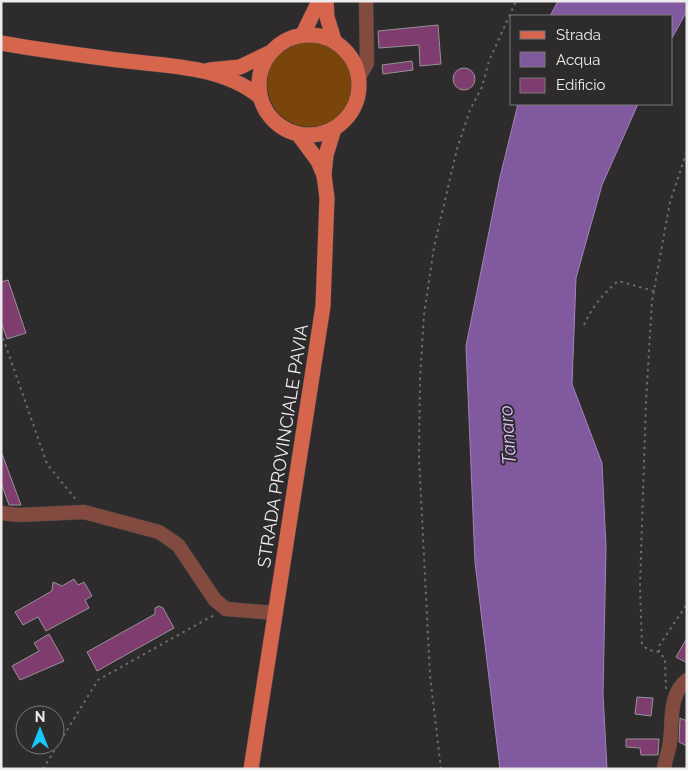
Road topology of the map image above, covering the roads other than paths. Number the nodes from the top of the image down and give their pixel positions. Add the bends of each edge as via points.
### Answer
1 (319, 1) edge
2 (326, 1) edge
3 (366, 1) edge
4 (303, 34) junction
5 (334, 40) junction
6 (1, 43) edge
7 (269, 53) junction
8 (200, 71) junction
9 (359, 77) junction
10 (260, 96) junction
11 (334, 129) junction
12 (298, 134) junction
13 (324, 175) junction
14 (1, 513) edge
15 (276, 613) junction
16 (687, 680) edge
17 (251, 769) edge
18 (664, 769) edge

1 - 4 main road
2 - 5 main road
3 - 9 street via 367,62
4 - 5 main road
4 - 7 main road via 285,40
5 - 9 main road via 355,62
6 - 8 main road
7 - 8 main road via 240,67
7 - 10 main road via 258,81
8 - 10 main road via 239,82
9 - 11 main road via 355,107
10 - 12 main road via 274,121
11 - 12 main road
11 - 13 main road, STRADA PROVINCIALE PAVIA
12 - 13 main road
13 - 15 main road, STRADA PROVINCIALE PAVIA via 327,198 323,306
14 - 15 street via 90,511 148,528 170,537 190,560 215,600 226,609
15 - 17 main road, STRADA PROVINCIALE PAVIA
16 - 18 street via 679,686 674,701

